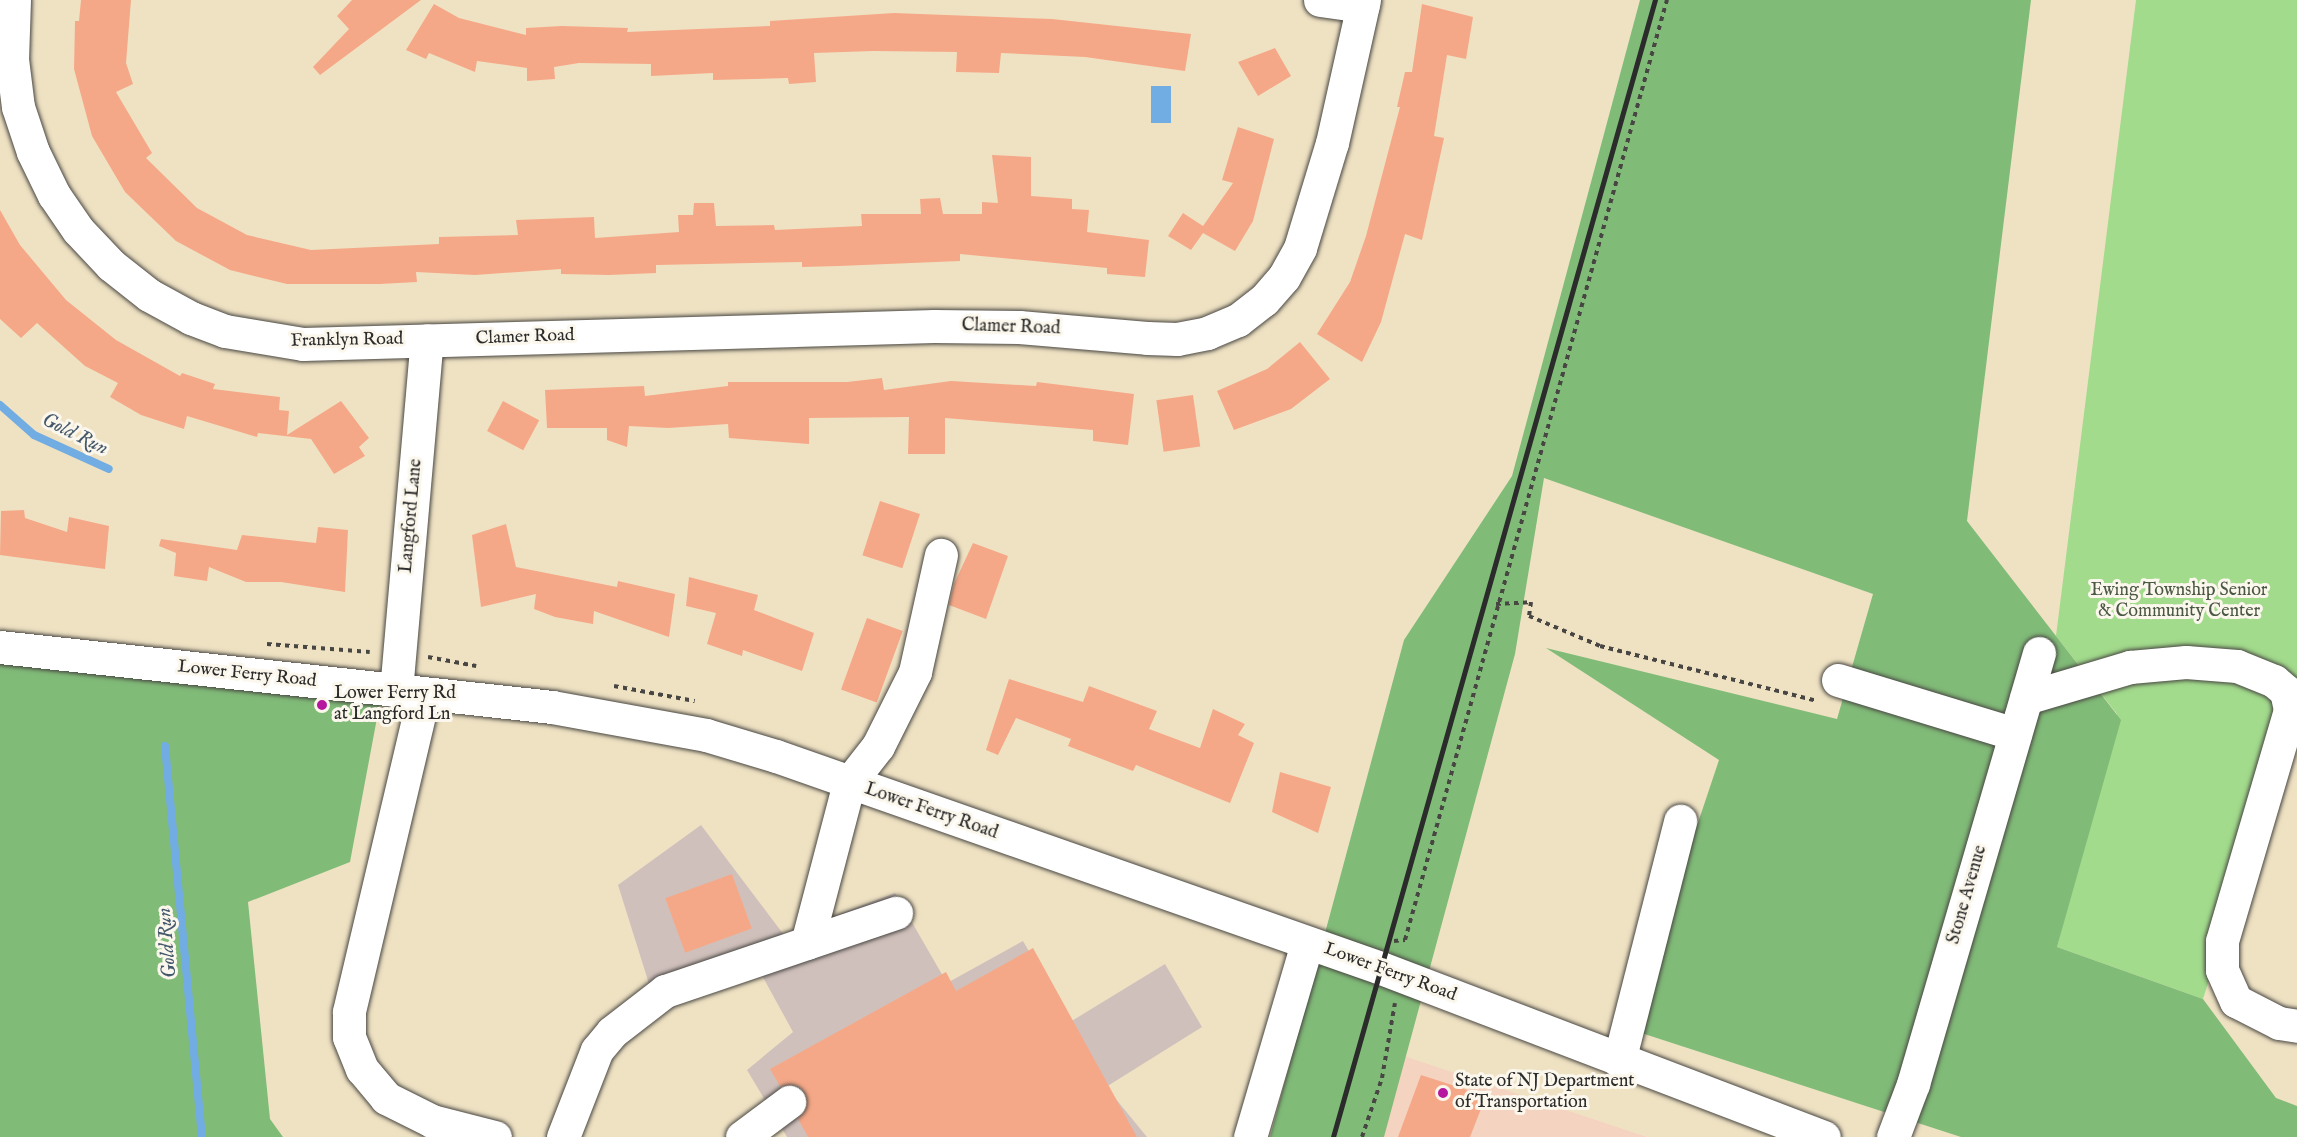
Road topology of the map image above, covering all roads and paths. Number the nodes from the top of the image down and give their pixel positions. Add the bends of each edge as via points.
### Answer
1 (14, 0) edge
2 (1320, 0) edge
3 (1667, 0) edge
4 (1364, 3) edge
5 (428, 340) junction
6 (941, 555) dead end
7 (1496, 604) junction
8 (0, 647) edge
9 (2039, 652) dead end
10 (1828, 691) joint
11 (410, 693) junction
12 (2026, 698) junction
13 (2015, 734) junction
14 (849, 783) junction
15 (1680, 821) dead end
16 (896, 913) dead end
17 (1389, 941) dead end
18 (807, 943) junction
19 (1307, 943) junction
20 (1403, 977) junction
21 (2297, 1026) edge
22 (1618, 1061) junction
23 (789, 1102) dead end
24 (495, 1137) edge
25 (563, 1137) edge
26 (742, 1137) edge
27 (1250, 1137) edge
28 (1362, 1137) edge
29 (1822, 1137) edge
30 (1893, 1137) edge

1 - 5 street, Franklyn Road via 12,59 18,107 33,152 54,195 78,230 111,265 148,295 225,331 303,344
2 - 4 street
3 - 7 path
4 - 5 street, Clamer Road via 1332,143 1300,248 1284,277 1264,300 1238,320 1207,333 1177,339 1019,327 934,326
5 - 11 street, Langford Lane
6 - 14 street via 915,672 878,746
7 - 10 path via 1531,602 1528,616 1600,646
7 - 17 path via 1405,940
8 - 11 street, Lower Ferry Road
9 - 12 street, Stone Avenue
10 - 13 street
11 - 14 street, Lower Ferry Road via 635,720 766,753
11 - 24 street, Langford Lane via 349,1012 350,1037 362,1069 386,1098 432,1121
12 - 13 street, Stone Avenue
12 - 21 street via 2130,668 2186,662 2236,666 2274,681 2286,691 2290,710 2222,941 2222,970 2236,1001 2279,1023
13 - 30 street, Stone Avenue via 1913,1084
14 - 18 street
14 - 19 street, Lower Ferry Road
15 - 22 street
16 - 18 street
18 - 25 street via 665,991 634,1014 597,1050
19 - 20 street, Lower Ferry Road
19 - 27 street
20 - 22 street, Lower Ferry Road
20 - 28 path via 1382,1078
22 - 29 street, Lower Ferry Road
23 - 26 street

